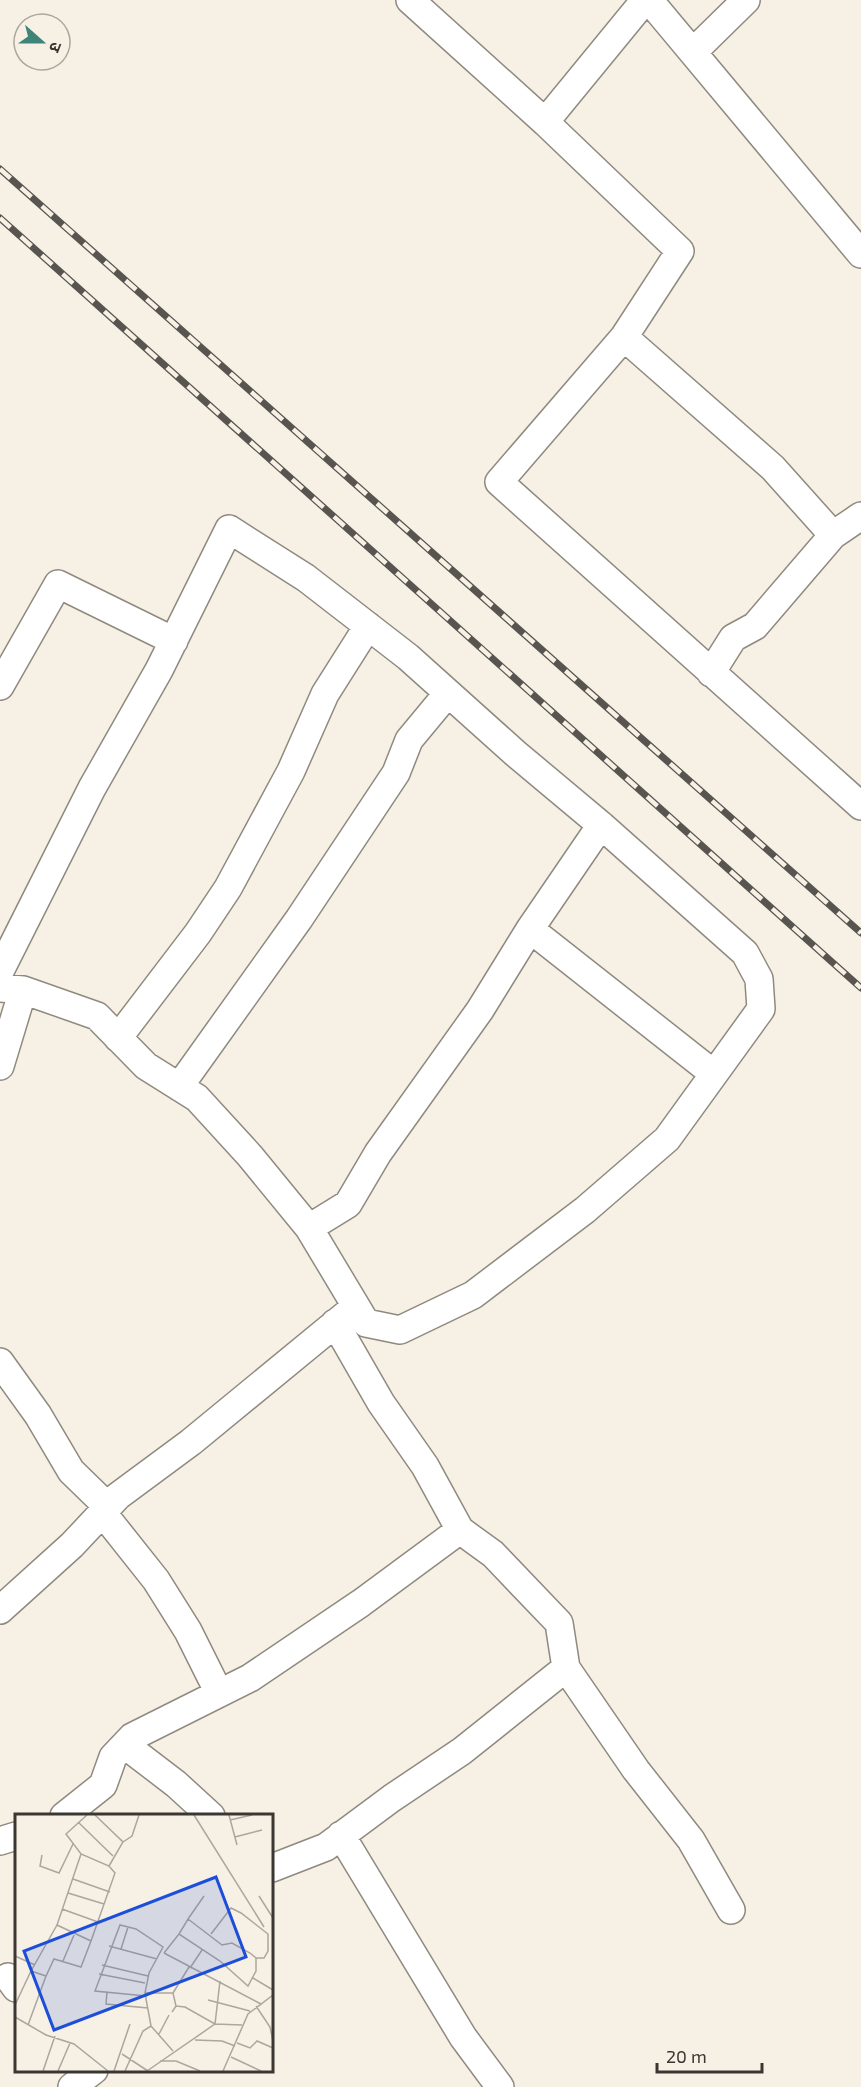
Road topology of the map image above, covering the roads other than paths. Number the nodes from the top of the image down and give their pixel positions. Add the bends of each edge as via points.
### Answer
1 (410, 0) edge
2 (647, 0) edge
3 (746, 0) edge
4 (693, 52) junction
5 (545, 122) junction
6 (861, 254) edge
7 (624, 337) junction
8 (861, 516) edge
9 (833, 534) junction
10 (368, 626) junction
11 (174, 641) junction
12 (711, 673) junction
13 (0, 686) edge
14 (448, 693) junction
15 (861, 806) edge
16 (601, 825) junction
17 (530, 929) junction
18 (0, 971) edge
19 (12, 989) edge
20 (118, 1038) junction
21 (0, 1066) edge
22 (714, 1074) junction
23 (179, 1087) junction
24 (309, 1228) junction
25 (356, 1307) junction
26 (335, 1323) junction
27 (0, 1362) edge
28 (105, 1510) junction
29 (460, 1530) junction
30 (0, 1610) edge
31 (566, 1668) junction
32 (219, 1693) junction
33 (125, 1745) junction
34 (65, 1814) edge
35 (210, 1814) edge
36 (341, 1835) junction
37 (15, 1836) edge
38 (0, 1841) edge
39 (273, 1868) edge
40 (731, 1910) dead end
41 (500, 2087) edge

1 - 5 street
2 - 4 street
2 - 5 street
3 - 4 street
4 - 6 street
5 - 7 street via 680,251
7 - 9 street via 773,468
7 - 12 street via 500,482
8 - 9 street
9 - 12 street via 754,626 733,638
10 - 11 street via 306,578 229,529
10 - 14 street
10 - 20 street via 325,694 291,771 228,888
11 - 13 street via 58,584
11 - 18 street via 92,788
12 - 15 street
14 - 16 street
14 - 23 street via 409,740 396,773 299,919
16 - 17 street
16 - 22 street via 745,953 759,979 761,1009
17 - 22 street
17 - 24 street via 480,1010 378,1153 348,1204
19 - 20 street via 97,1016
19 - 21 street
20 - 23 street via 146,1066
22 - 25 street via 667,1139 585,1210 473,1295 400,1330 366,1323
23 - 24 street via 197,1098
24 - 25 street
25 - 26 street
26 - 28 street
26 - 29 street via 381,1402 425,1466
27 - 28 street via 71,1471
28 - 30 street
28 - 32 street via 188,1630
29 - 31 street via 492,1554 559,1623
29 - 32 street via 361,1603 250,1678
31 - 36 street via 462,1751
31 - 40 street via 636,1770 691,1840
32 - 33 street via 132,1737
33 - 34 street via 113,1757 103,1785
33 - 35 street
36 - 39 street via 327,1847
36 - 41 street via 463,2037
37 - 38 street

